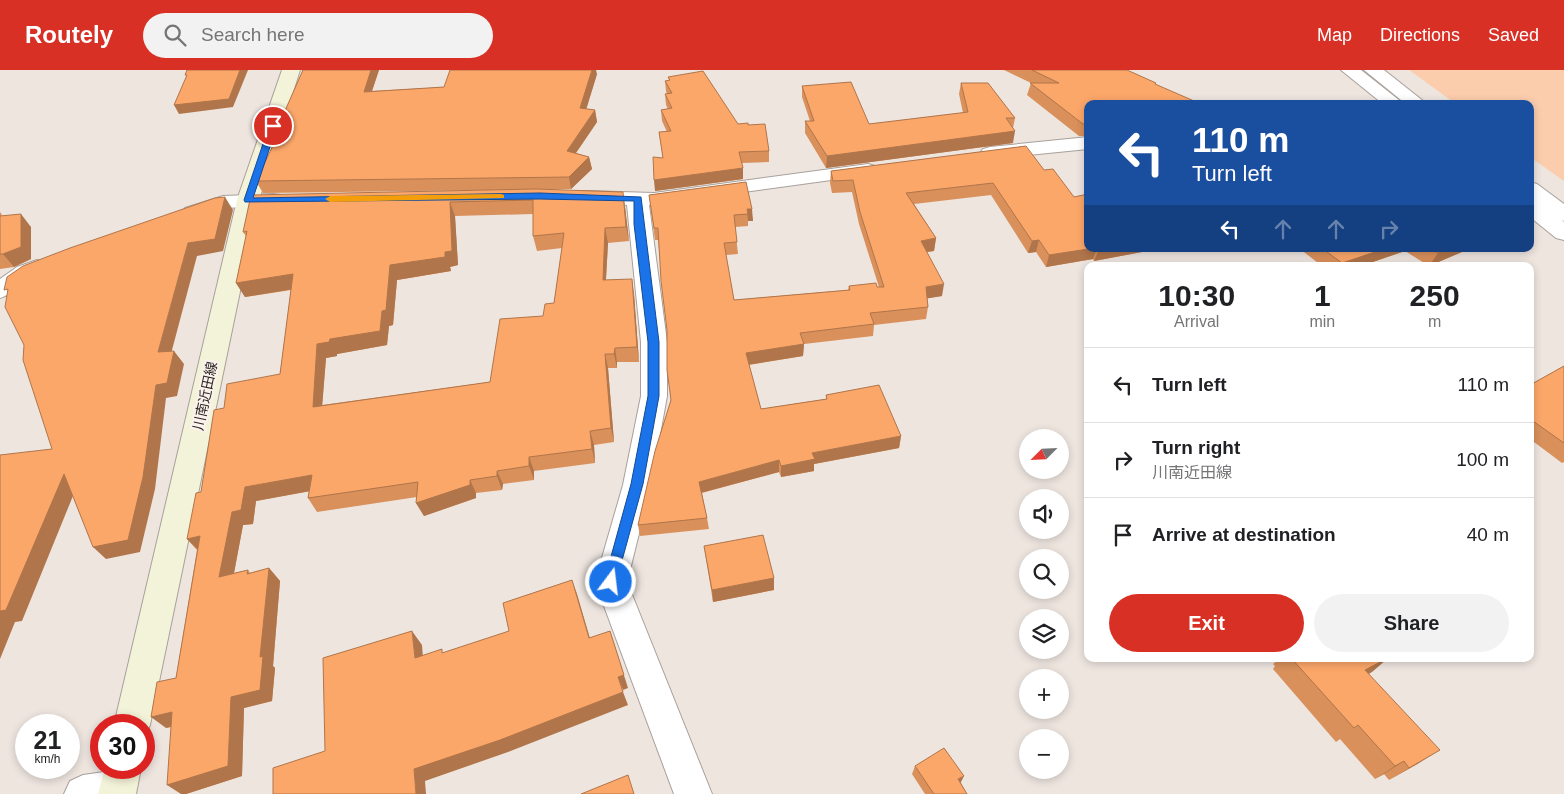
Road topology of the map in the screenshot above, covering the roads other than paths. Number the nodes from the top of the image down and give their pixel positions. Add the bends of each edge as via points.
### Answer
1 (292, 70) edge
2 (1350, 70) edge
3 (1373, 70) edge
4 (1390, 100) edge
5 (1413, 100) edge
6 (1084, 143) edge
7 (971, 156) edge
8 (892, 167) edge
9 (1534, 191) edge
10 (569, 197) edge
11 (638, 199) junction
12 (248, 200) junction
13 (297, 200) edge
14 (1534, 209) edge
15 (1564, 214) edge
16 (170, 220) edge
17 (1564, 233) edge
18 (52, 261) edge
19 (0, 290) edge
20 (134, 714) edge
21 (119, 783) edge
22 (83, 794) edge
23 (693, 794) edge

1 - 12 main road, 川南近田線
2 - 4 street
3 - 5 street
6 - 7 street
8 - 11 street
9 - 15 street
10 - 11 street
11 - 23 street via 638,224 654,342 654,396 637,484 611,582
12 - 13 street
12 - 16 street via 223,202
12 - 20 main road, 川南近田線
14 - 17 street
18 - 19 street via 25,272
21 - 22 street

